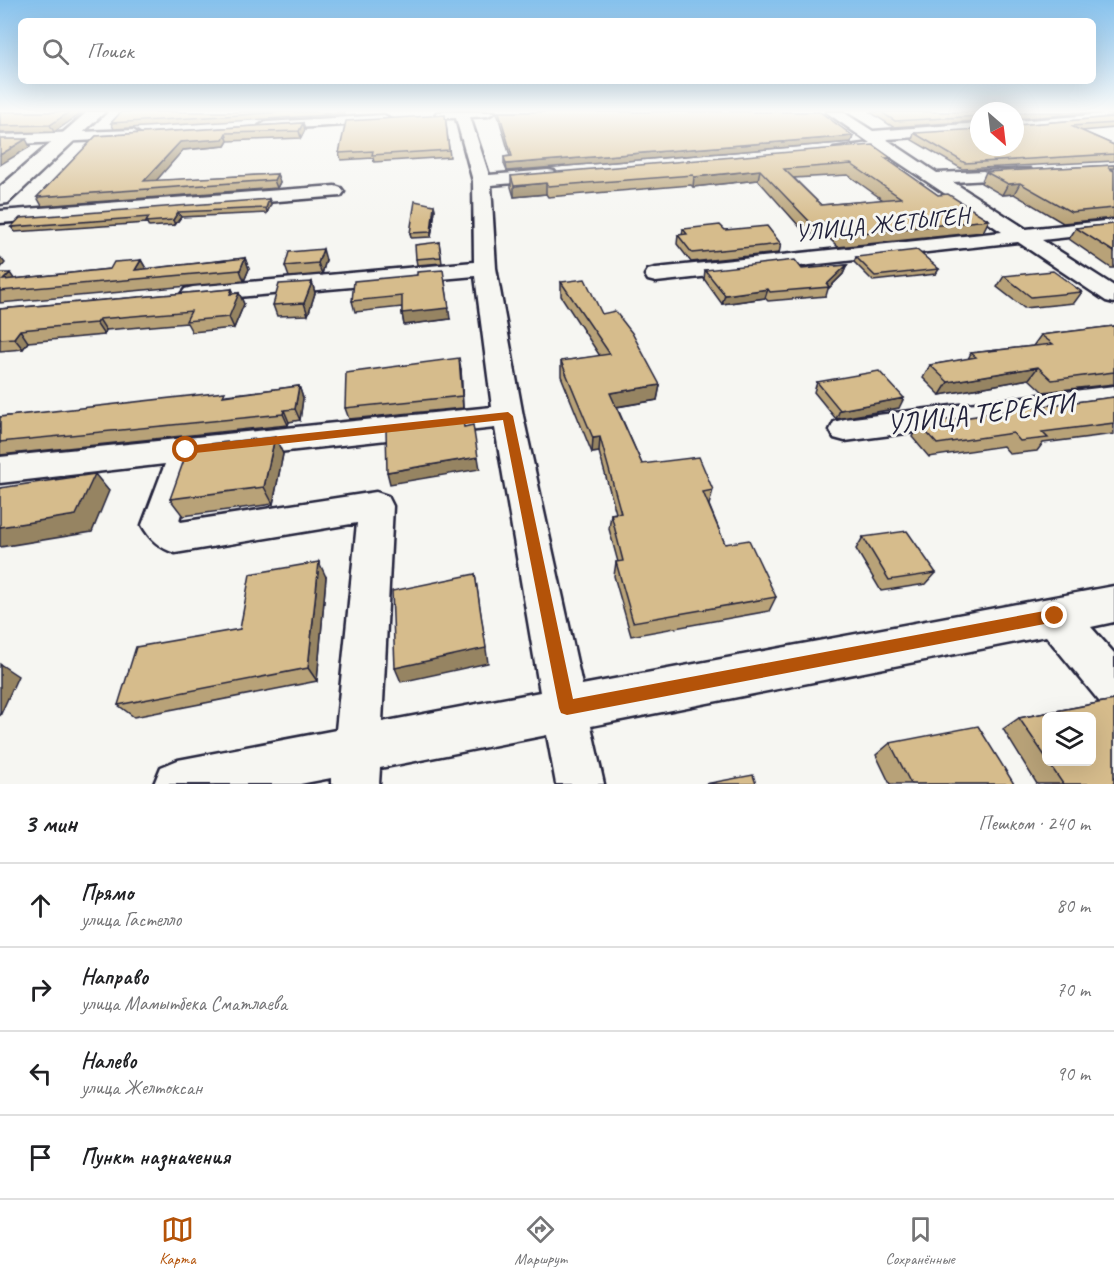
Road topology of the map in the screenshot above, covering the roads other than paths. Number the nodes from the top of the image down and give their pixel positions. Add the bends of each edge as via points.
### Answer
1 (55, 149) edge
2 (476, 149) edge
3 (844, 149) edge
4 (888, 149) edge
5 (826, 152) edge
6 (1046, 172) edge
7 (565, 174) edge
8 (934, 178) junction
9 (482, 181) junction
10 (336, 192) dead end
11 (1, 197) edge
12 (0, 217) edge
13 (1114, 226) edge
14 (1022, 236) junction
15 (485, 268) junction
16 (656, 275) dead end
17 (1114, 296) edge
18 (166, 297) edge
19 (1114, 396) edge
20 (508, 416) junction
21 (845, 430) dead end
22 (186, 450) junction
23 (0, 470) edge
24 (1114, 604) edge
25 (1055, 616) junction
26 (1114, 686) edge
27 (567, 708) junction
28 (356, 767) edge
29 (234, 778) edge
30 (178, 784) edge
31 (580, 784) edge

1 - 11 main road
2 - 9 street
3 - 5 street
4 - 8 street
6 - 8 street
7 - 9 street
8 - 14 street
9 - 15 street
10 - 12 street
13 - 14 street, УЛИЦА ЖЕТЫГЕН
14 - 16 street, УЛИЦА ЖЕТЫГЕН
14 - 17 street
15 - 18 street
15 - 20 street
19 - 21 street, УЛИЦА ТЕРЕКТИ
20 - 22 street
20 - 27 street
22 - 23 street
22 - 28 street via 160,525 175,538 376,506
24 - 25 street
25 - 26 street
25 - 27 street
27 - 28 street
27 - 31 street
28 - 29 street
29 - 30 street

